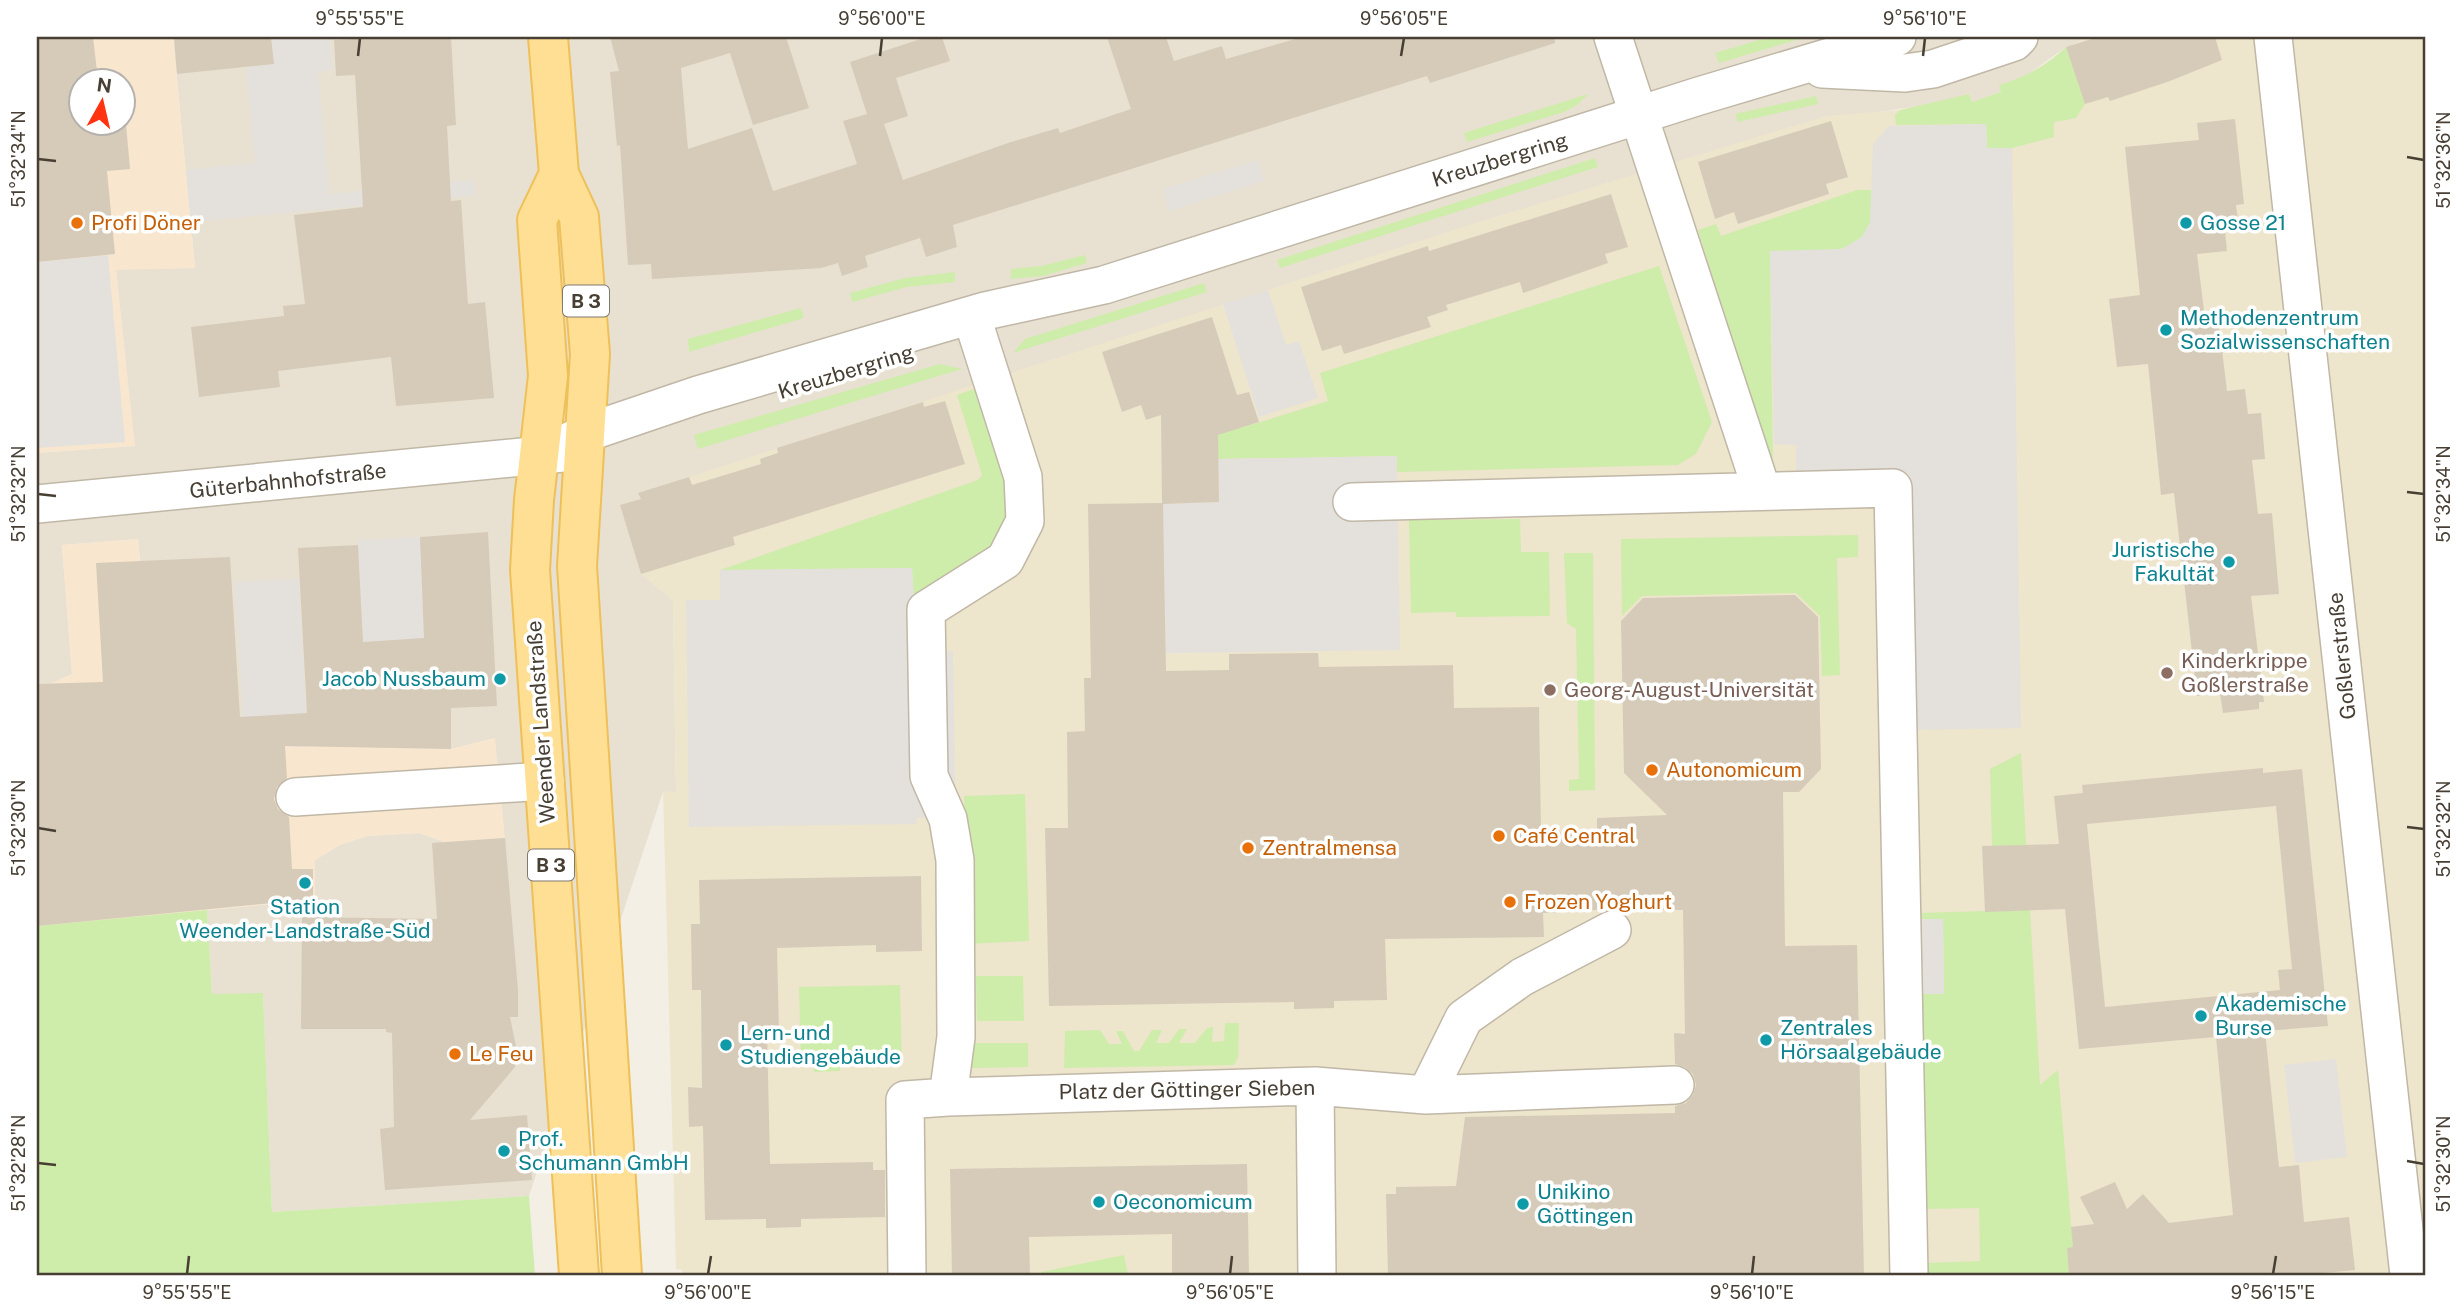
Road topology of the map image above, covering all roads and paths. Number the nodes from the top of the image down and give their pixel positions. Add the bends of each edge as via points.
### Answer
1 (548, 37) edge
2 (1613, 37) edge
3 (1897, 37) edge
4 (2019, 37) edge
5 (2273, 37) edge
6 (1797, 68) junction
7 (1638, 116) junction
8 (559, 174) junction
9 (1104, 285) junction
10 (977, 333) junction
11 (584, 442) junction
12 (539, 456) junction
13 (1762, 491) junction
14 (1352, 502) dead end
15 (37, 505) edge
16 (545, 781) junction
17 (295, 797) dead end
18 (1612, 930) dead end
19 (1675, 1085) dead end
20 (1315, 1086) junction
21 (1426, 1095) junction
22 (948, 1097) junction
23 (907, 1264) edge
24 (579, 1275) edge
25 (622, 1275) edge
26 (1317, 1275) edge
27 (1909, 1275) edge
28 (2409, 1275) edge

1 - 8 main road, B 3
2 - 7 street
3 - 6 street, Kreuzbergring
4 - 6 street via 1933,69 1905,73
5 - 28 street, Goßlerstraße
6 - 7 street, Kreuzbergring
7 - 9 street, Kreuzbergring
7 - 13 street
8 - 11 main road, B 3 via 579,217 590,354
8 - 12 main road, Weender Landstraße / B 3 via 537,220 548,376
9 - 10 street, Kreuzbergring via 1061,307
9 - 11 street, Kreuzbergring via 985,311 698,395
10 - 11 street, Kreuzbergring
10 - 22 street via 1023,477 1025,521 1005,560 926,610 929,776 948,819 955,860 956,1037
11 - 12 street, Güterbahnhofstraße
11 - 25 main road, B 3 via 579,592
12 - 15 street, Güterbahnhofstraße
12 - 16 main road, Weender Landstraße / B 3 via 530,570
13 - 14 street
13 - 27 street via 1893,488
16 - 17 street
16 - 24 main road, Weender Landstraße / B 3
18 - 21 street via 1522,977 1464,1018
19 - 21 street, Platz der Göttinger Sieben
20 - 21 street, Platz der Göttinger Sieben
20 - 22 street, Platz der Göttinger Sieben
20 - 26 street
22 - 23 street, Platz der Göttinger Sieben via 905,1100

